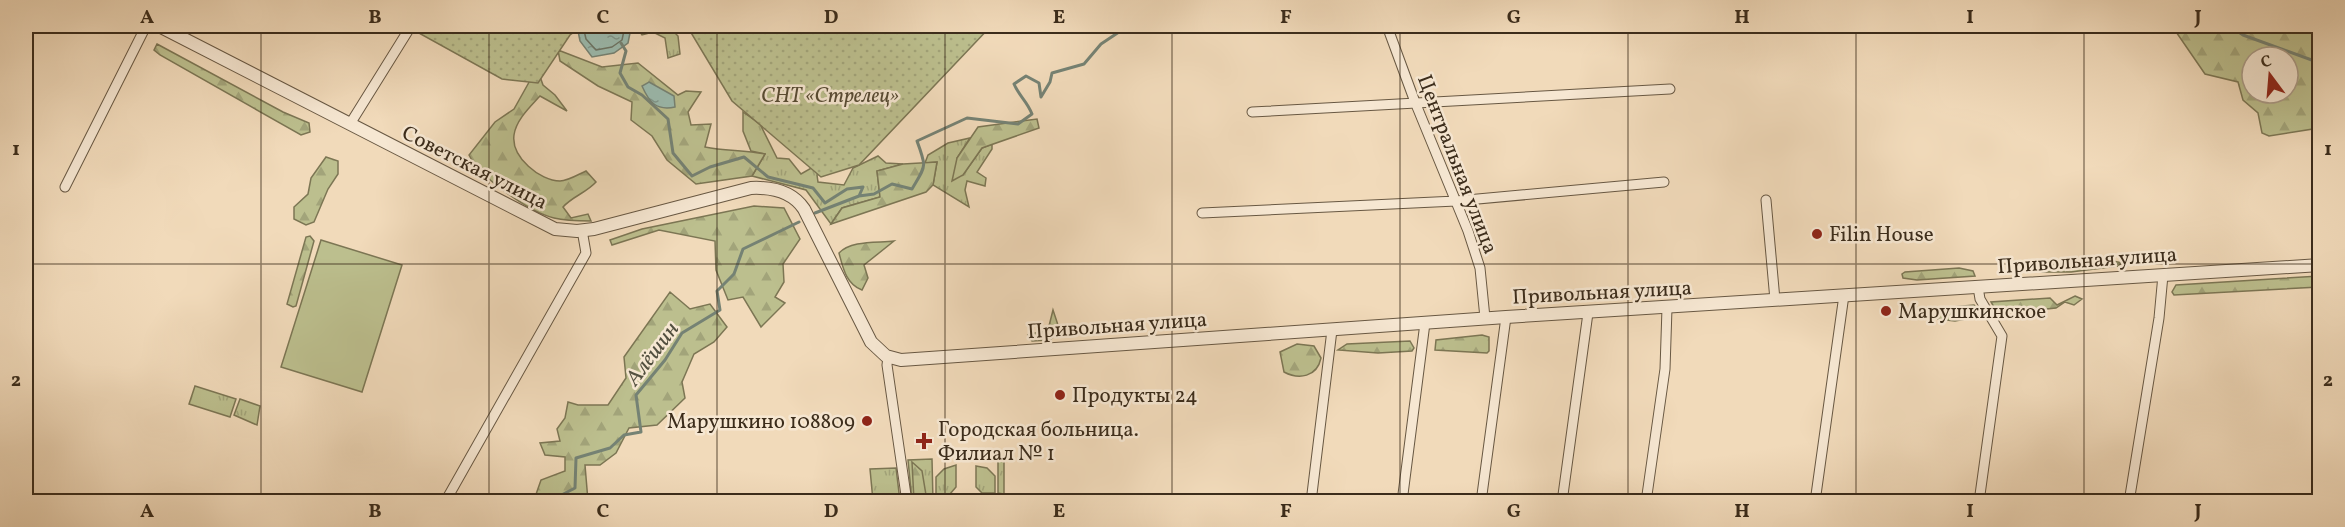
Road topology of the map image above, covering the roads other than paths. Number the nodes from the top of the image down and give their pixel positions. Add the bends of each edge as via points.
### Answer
1 (146, 26) edge
2 (159, 26) edge
3 (411, 26) edge
4 (1387, 26) edge
5 (1670, 89) dead end
6 (1415, 102) junction
7 (1252, 112) dead end
8 (350, 124) junction
9 (1664, 182) dead end
10 (65, 187) dead end
11 (1766, 200) dead end
12 (1456, 201) junction
13 (1202, 213) dead end
14 (582, 230) junction
15 (2319, 265) edge
16 (2163, 275) junction
17 (1978, 287) junction
18 (1844, 295) junction
19 (1775, 300) junction
20 (1667, 308) junction
21 (1587, 313) junction
22 (1506, 317) junction
23 (1485, 318) junction
24 (1425, 323) junction
25 (1332, 330) junction
26 (888, 357) junction
27 (445, 501) edge
28 (907, 501) edge
29 (1311, 501) edge
30 (1402, 501) edge
31 (1481, 501) edge
32 (1563, 501) edge
33 (1646, 501) edge
34 (1815, 501) edge
35 (1979, 501) edge
36 (2128, 501) edge

1 - 10 street
2 - 8 street, Советская улица
3 - 8 street
4 - 6 street, Центральная улица
5 - 6 street
6 - 7 street
6 - 12 street, Центральная улица
8 - 14 street, Советская улица via 545,226
9 - 12 street
11 - 19 street
12 - 13 street
12 - 23 street, Центральная улица via 1480,268
14 - 26 street, Советская улица via 751,188 778,190 794,197 804,209 864,331
14 - 27 street via 586,253
15 - 16 street, Привольная улица
16 - 17 street, Привольная улица
16 - 36 street
17 - 18 street, Привольная улица
17 - 35 street via 1980,300 2002,336
18 - 19 street, Привольная улица
18 - 34 street
19 - 20 street, Привольная улица
20 - 21 street, Привольная улица
20 - 33 street via 1665,369
21 - 22 street, Привольная улица
21 - 32 street
22 - 23 street, Привольная улица
22 - 31 street
23 - 24 street, Привольная улица
24 - 25 street, Привольная улица
24 - 30 street
25 - 26 street, Привольная улица via 904,360
25 - 29 street
26 - 28 street

